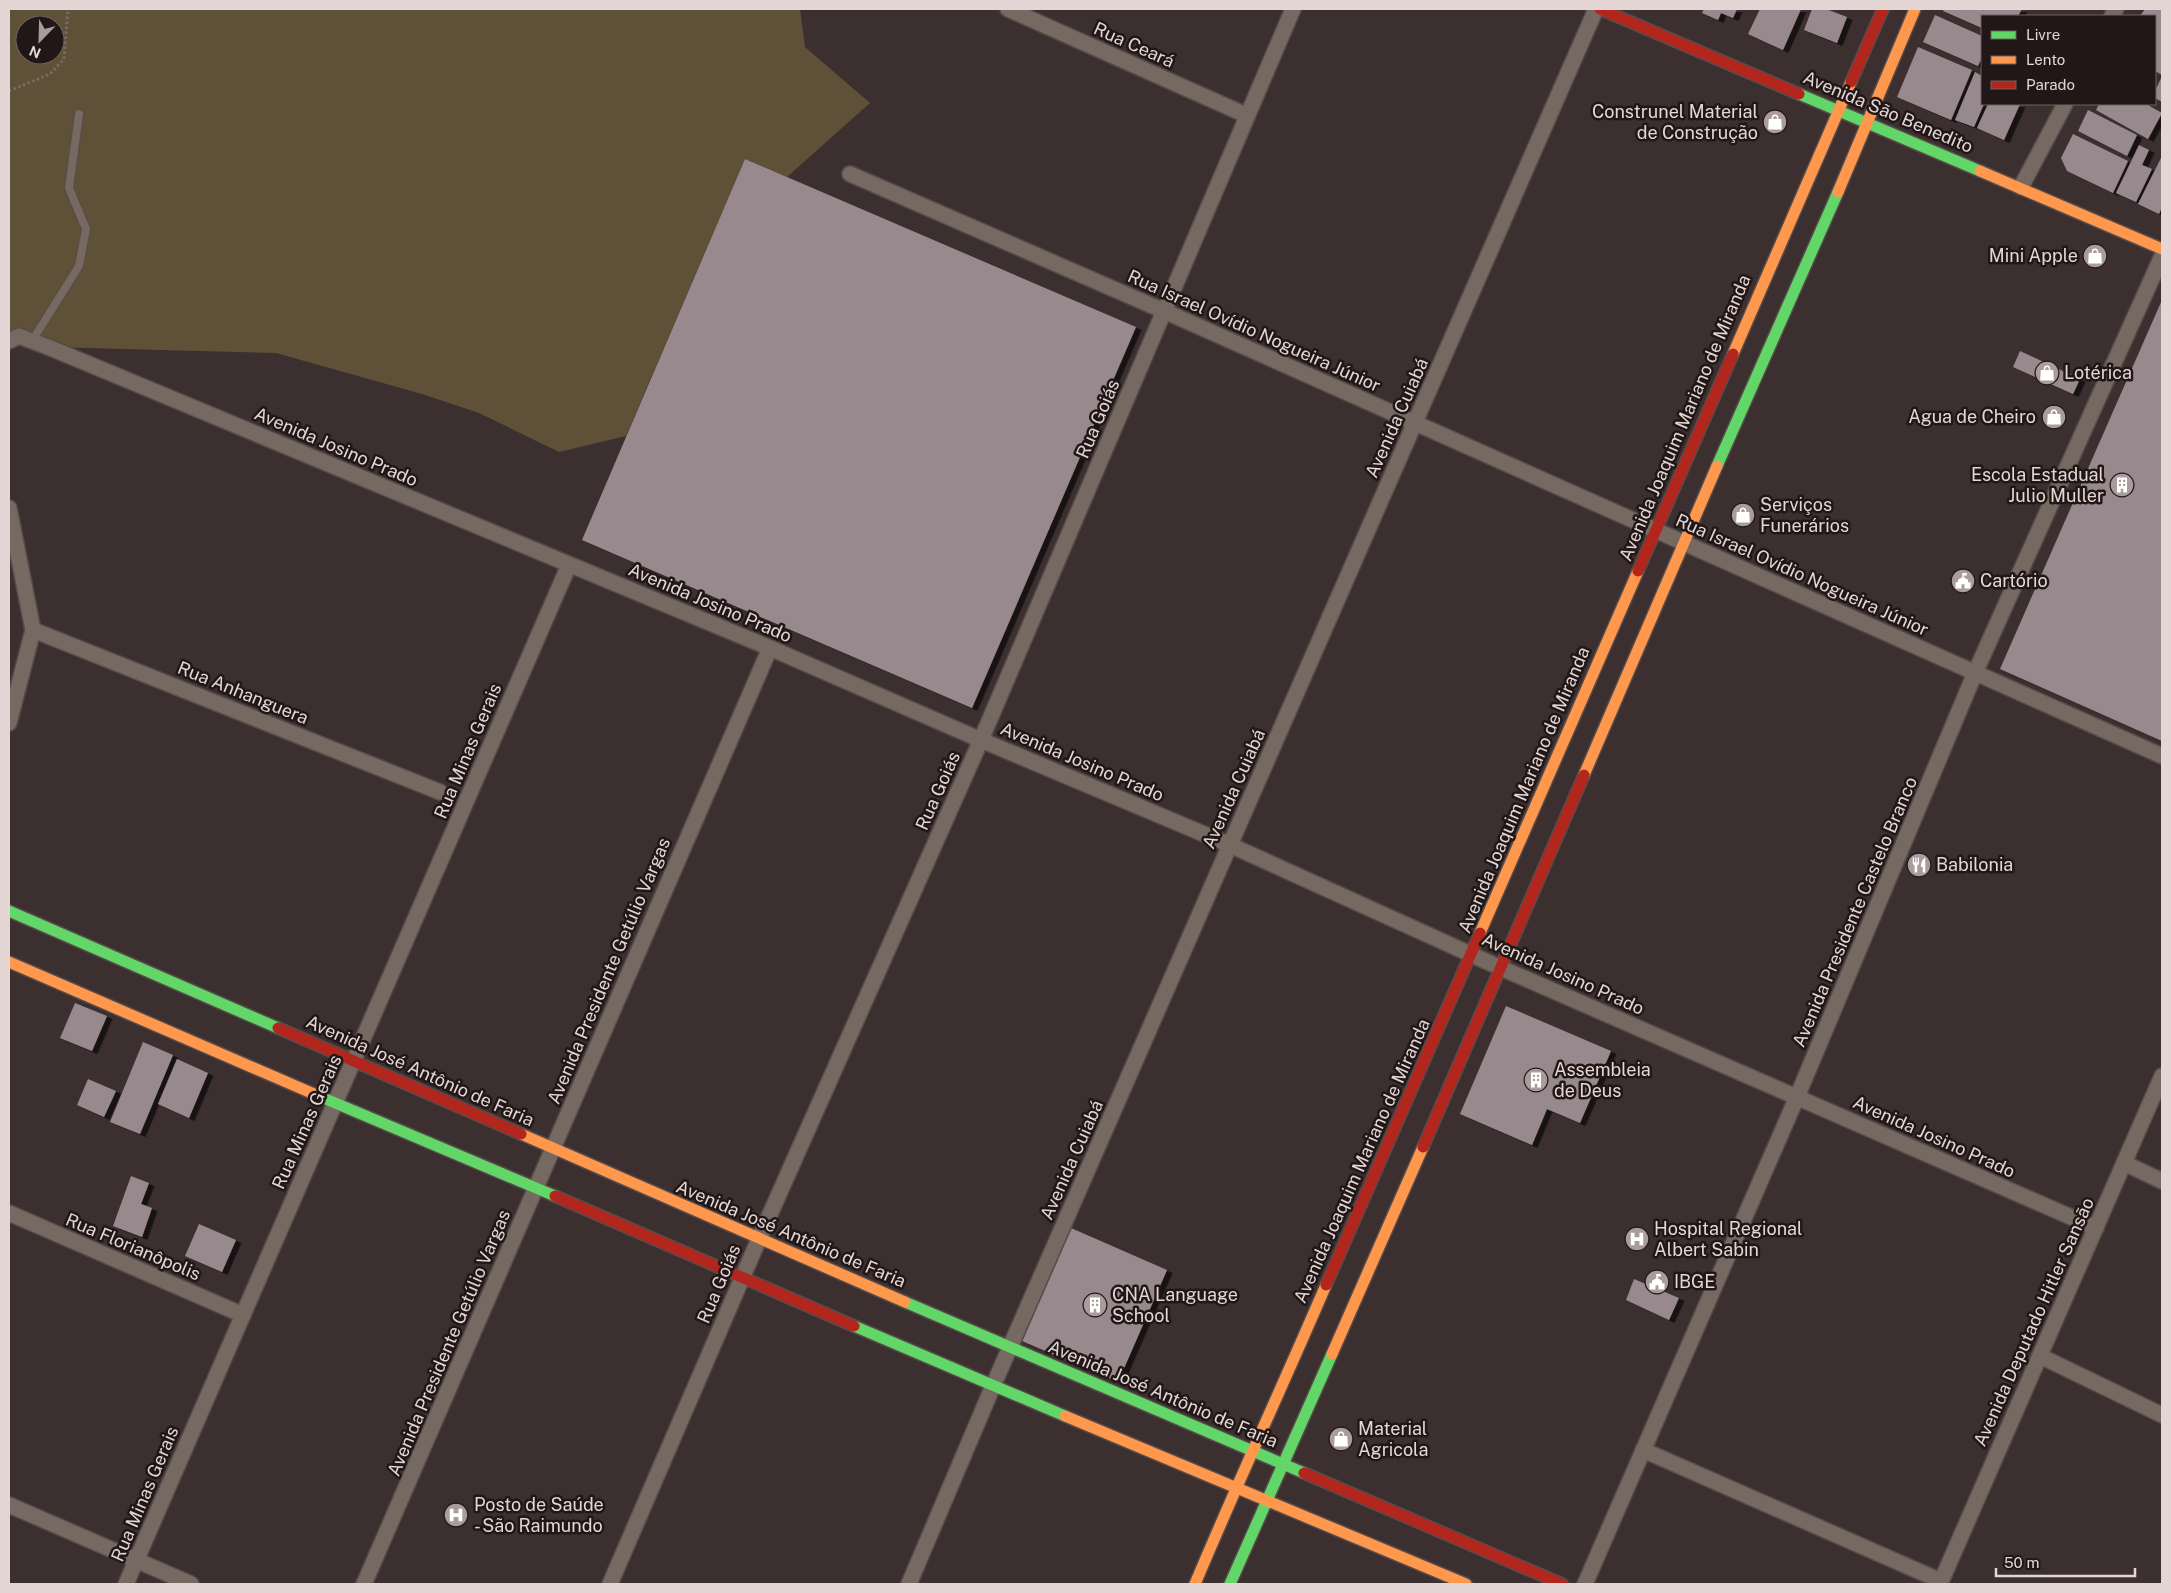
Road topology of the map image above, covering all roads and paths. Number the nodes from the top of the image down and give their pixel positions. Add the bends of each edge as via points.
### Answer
1 (68, 9) edge
2 (1008, 9) edge
3 (1293, 9) edge
4 (1596, 9) edge
5 (1600, 9) edge
6 (1883, 9) edge
7 (1915, 9) edge
8 (9, 91) edge
9 (2064, 105) edge
10 (1838, 110) junction
11 (79, 114) dead end
12 (1246, 115) junction
13 (1868, 122) junction
14 (850, 174) dead end
15 (2021, 187) junction
16 (2162, 248) edge
17 (2162, 256) edge
18 (1753, 306) junction
19 (1164, 311) junction
20 (1783, 318) junction
21 (9, 341) edge
22 (32, 341) junction
23 (1416, 423) junction
24 (9, 508) edge
25 (1656, 530) junction
26 (1683, 543) junction
27 (569, 565) junction
28 (33, 630) junction
29 (770, 648) junction
30 (1976, 673) junction
31 (9, 723) edge
32 (982, 740) junction
33 (2162, 756) edge
34 (440, 792) dead end
35 (1230, 845) junction
36 (9, 911) edge
37 (1472, 954) junction
38 (9, 962) edge
39 (1501, 968) junction
40 (354, 1061) junction
41 (2162, 1076) edge
42 (1797, 1097) junction
43 (336, 1104) junction
44 (552, 1149) junction
45 (2124, 1163) junction
46 (2162, 1181) edge
47 (536, 1188) junction
48 (9, 1213) edge
49 (2096, 1228) junction
50 (759, 1239) junction
51 (742, 1278) junction
52 (243, 1314) junction
53 (1011, 1348) junction
54 (2040, 1356) junction
55 (993, 1386) junction
56 (2162, 1416) edge
57 (1643, 1450) junction
58 (1253, 1453) junction
59 (1282, 1465) junction
60 (1236, 1486) junction
61 (1266, 1501) junction
62 (9, 1505) edge
63 (137, 1560) junction
64 (1940, 1582) edge
65 (126, 1584) edge
66 (191, 1584) edge
67 (364, 1584) edge
68 (610, 1584) edge
69 (910, 1584) edge
70 (1195, 1584) edge
71 (1230, 1584) edge
72 (1466, 1584) edge
73 (1562, 1584) edge
74 (1585, 1584) edge

1 - 8 path via 64,59 50,74
2 - 12 street, Rua Ceará
3 - 12 street, Rua Goiás
4 - 23 street, Avenida Cuiabá
5 - 10 street, Avenida São Benedito
6 - 10 street, Avenida Joaquim Mariano de Miranda
7 - 13 street
9 - 15 street
10 - 13 street, Avenida São Benedito
10 - 18 street, Avenida Joaquim Mariano de Miranda
11 - 22 lane via 69,188 86,229 79,266
12 - 19 street, Rua Goiás
13 - 15 street, Avenida São Benedito
13 - 20 street
14 - 19 street, Rua Israel Ovídio Nogueira Júnior
15 - 16 street, Avenida São Benedito
17 - 30 street, Avenida Presidente Castelo Branco
18 - 20 street
18 - 25 street, Avenida Joaquim Mariano de Miranda
19 - 23 street, Rua Israel Ovídio Nogueira Júnior
19 - 32 street, Rua Goiás
20 - 26 street
21 - 22 street via 19,336
22 - 27 street, Avenida Josino Prado
23 - 25 street, Rua Israel Ovídio Nogueira Júnior
23 - 35 street, Avenida Cuiabá
24 - 28 street
25 - 26 street, Rua Israel Ovídio Nogueira Júnior
25 - 37 street, Avenida Joaquim Mariano de Miranda
26 - 30 street, Rua Israel Ovídio Nogueira Júnior
26 - 39 street
27 - 29 street, Avenida Josino Prado
27 - 40 street, Rua Minas Gerais
28 - 31 street
28 - 34 street, Rua Anhanguera
29 - 32 street, Avenida Josino Prado
29 - 44 street, Avenida Presidente Getúlio Vargas
30 - 33 street, Rua Israel Ovídio Nogueira Júnior
30 - 42 street, Avenida Presidente Castelo Branco
32 - 35 street, Avenida Josino Prado
32 - 50 street, Rua Goiás
35 - 37 street, Avenida Josino Prado
35 - 53 street, Avenida Cuiabá
36 - 40 street, Avenida José Antônio de Faria
37 - 39 street, Avenida Josino Prado
37 - 58 street, Avenida Joaquim Mariano de Miranda via 1401,1127
38 - 43 street
39 - 42 street, Avenida Josino Prado
39 - 59 street via 1424,1136
40 - 43 street, Rua Minas Gerais
40 - 44 street, Avenida José Antônio de Faria
41 - 45 street, Avenida Deputado Hitler Sansão
42 - 49 street, Avenida Josino Prado
42 - 57 street, Avenida Presidente Castelo Branco
43 - 47 street
43 - 52 street, Rua Minas Gerais
44 - 47 street, Avenida Presidente Getúlio Vargas
44 - 50 street, Avenida José Antônio de Faria
45 - 46 street
45 - 49 street, Avenida Deputado Hitler Sansão
47 - 51 street
47 - 67 street, Avenida Presidente Getúlio Vargas
48 - 52 street, Rua Florianôpolis
49 - 54 street, Avenida Deputado Hitler Sansão
50 - 51 street, Rua Goiás
50 - 53 street, Avenida José Antônio de Faria
51 - 55 street
51 - 68 street, Rua Goiás
52 - 63 street, Rua Minas Gerais
53 - 55 street, Avenida Cuiabá
53 - 58 street, Avenida José Antônio de Faria
54 - 56 street
54 - 64 street, Avenida Deputado Hitler Sansão
55 - 60 street
55 - 69 street, Avenida Cuiabá
57 - 64 street
57 - 74 street, Avenida Presidente Castelo Branco
58 - 59 street, Avenida José Antônio de Faria
58 - 60 street, Avenida Joaquim Mariano de Miranda
59 - 61 street
59 - 73 street, Avenida José Antônio de Faria
60 - 61 street
60 - 70 street, Avenida Joaquim Mariano de Miranda
61 - 71 street
61 - 72 street
62 - 63 street
63 - 65 street, Rua Minas Gerais
63 - 66 street

